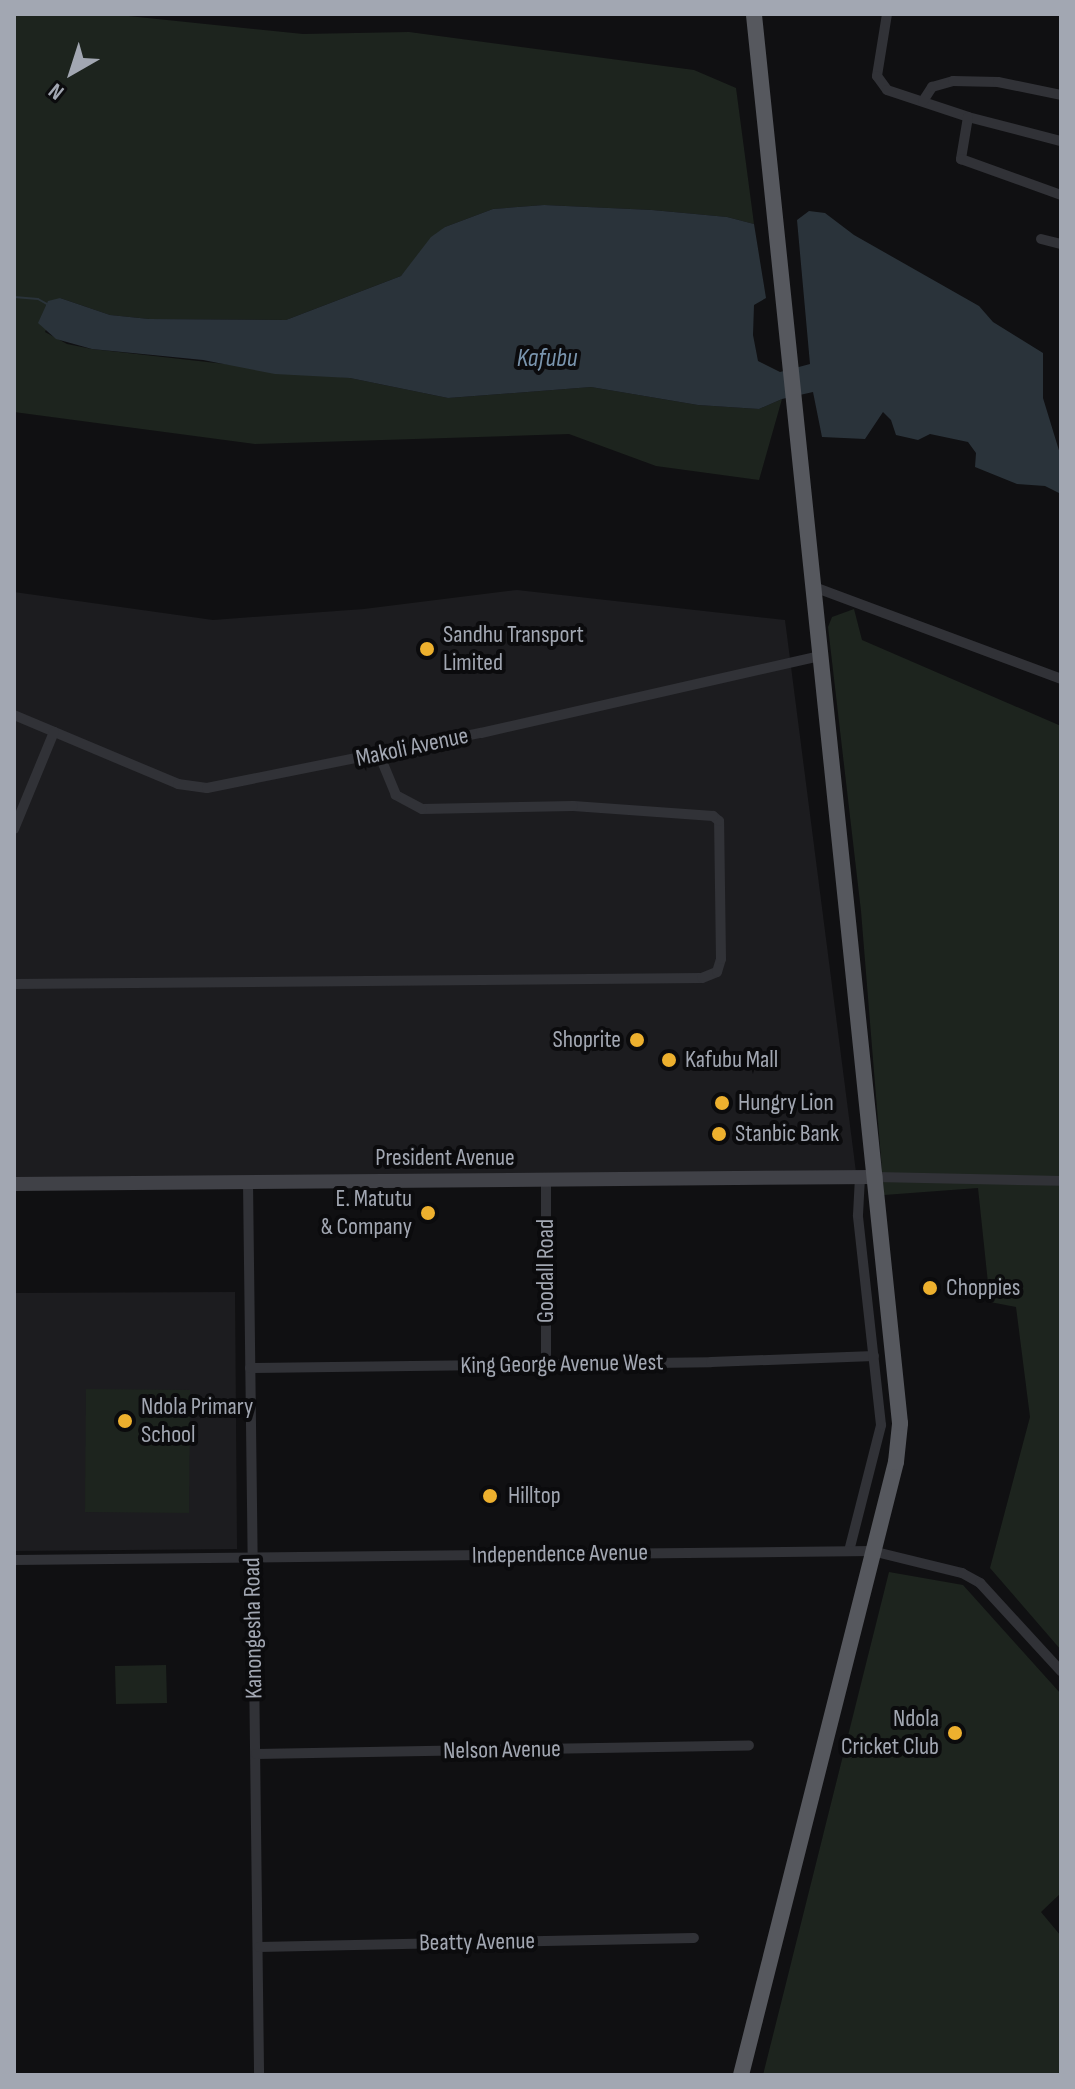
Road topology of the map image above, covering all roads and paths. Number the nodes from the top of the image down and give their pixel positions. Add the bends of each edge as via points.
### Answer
1 (754, 14) edge
2 (887, 14) edge
3 (1061, 95) edge
4 (923, 101) junction
5 (968, 117) junction
6 (1061, 141) edge
7 (1061, 195) edge
8 (1041, 239) dead end
9 (1061, 244) edge
10 (814, 587) junction
11 (819, 656) junction
12 (1061, 679) edge
13 (14, 715) edge
14 (54, 732) junction
15 (379, 754) junction
16 (18, 808) edge
17 (14, 829) edge
18 (14, 984) edge
19 (868, 1177) junction
20 (546, 1179) junction
21 (1061, 1181) edge
22 (248, 1182) junction
23 (14, 1184) edge
24 (874, 1356) junction
25 (546, 1363) junction
26 (250, 1368) junction
27 (849, 1551) junction
28 (872, 1551) junction
29 (252, 1558) junction
30 (14, 1560) edge
31 (1061, 1671) edge
32 (749, 1745) dead end
33 (256, 1754) junction
34 (694, 1938) dead end
35 (259, 1947) junction
36 (259, 2075) edge
37 (741, 2075) edge

1 - 10 highway
2 - 4 street via 879,83
3 - 4 street via 998,82 953,81 932,87
4 - 5 street
5 - 6 street
5 - 7 street via 961,159
8 - 9 street
10 - 11 highway
10 - 12 street
11 - 15 street, Makoli Avenue
11 - 19 highway
13 - 14 street, Makoli Avenue
14 - 15 street, Makoli Avenue via 178,784 197,787
14 - 16 street
15 - 18 street via 396,795 422,809 573,806 713,816 719,821 717,972 702,978
16 - 17 street
19 - 20 main road, President Avenue
19 - 21 street
19 - 24 street via 858,1206
19 - 28 highway via 900,1423 896,1462
20 - 22 main road, President Avenue
20 - 25 street, Goodall Road
22 - 23 main road, President Avenue
22 - 26 street, Kanongesha Road
24 - 25 street, King George Avenue West
24 - 27 street via 881,1425
25 - 26 street, King George Avenue West
26 - 29 street, Kanongesha Road
27 - 28 street, Independence Avenue
27 - 29 street, Independence Avenue
28 - 31 street, Independence Avenue via 962,1573 980,1583
28 - 37 highway
29 - 30 street, Independence Avenue
29 - 33 street, Kanongesha Road
32 - 33 street, Nelson Avenue
33 - 35 street, Kanongesha Road
34 - 35 street, Beatty Avenue
35 - 36 street, Kanongesha Road

